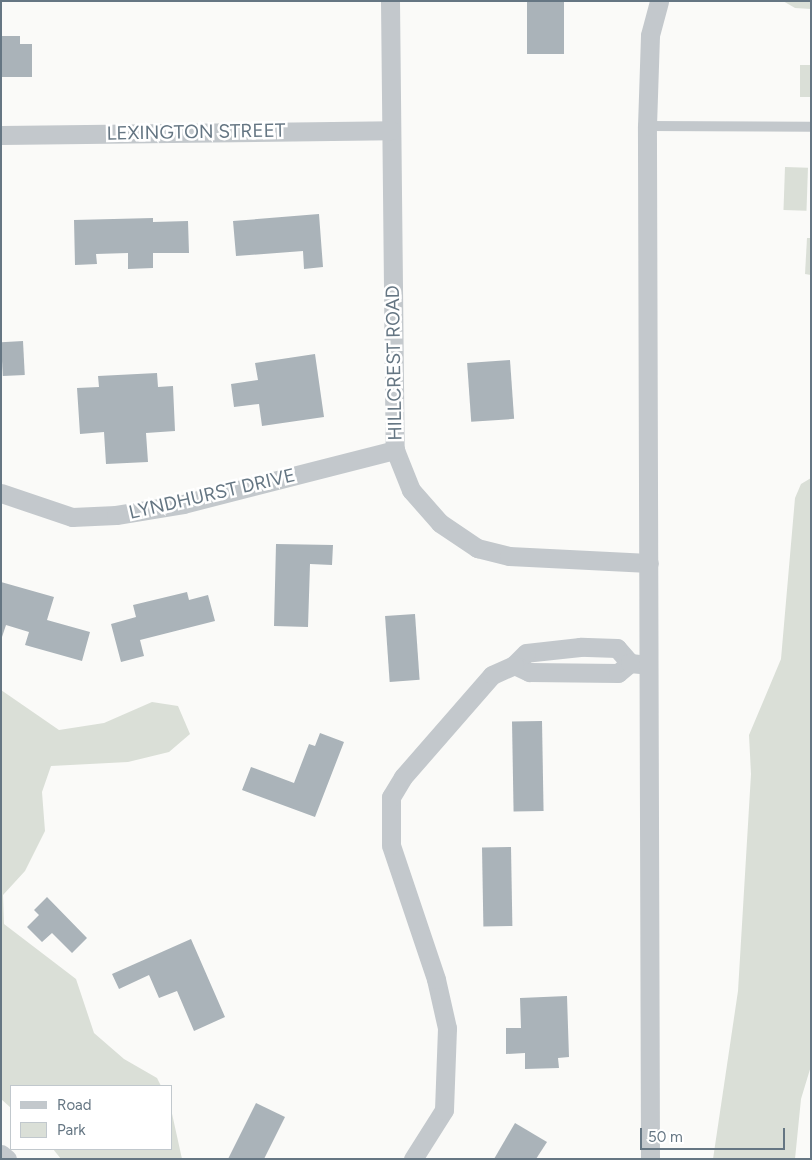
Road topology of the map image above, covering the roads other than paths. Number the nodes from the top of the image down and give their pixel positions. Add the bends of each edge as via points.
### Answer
1 (390, 1) edge
2 (659, 1) edge
3 (647, 126) junction
4 (811, 127) edge
5 (391, 130) junction
6 (1, 135) edge
7 (395, 450) junction
8 (1, 493) edge
9 (649, 564) junction
10 (630, 663) junction
11 (514, 665) junction
12 (648, 665) junction
13 (1, 1154) edge
14 (6, 1159) edge
15 (413, 1159) edge
16 (650, 1159) edge

1 - 5 street, HILLCREST ROAD
2 - 3 street via 650,35
3 - 4 lane
3 - 9 street
5 - 6 street, LEXINGTON STREET
5 - 7 street, HILLCREST ROAD
7 - 8 street, LYNDHURST DRIVE via 184,504 116,515 72,517
7 - 9 street, HILLCREST ROAD via 411,490 440,523 477,548 510,556
9 - 12 street
10 - 11 street via 618,673 529,672
10 - 11 street via 617,648 580,647 526,653
10 - 12 street
11 - 15 street via 492,675 391,797 391,845 436,979 447,1028 444,1110
12 - 16 street
13 - 14 street

